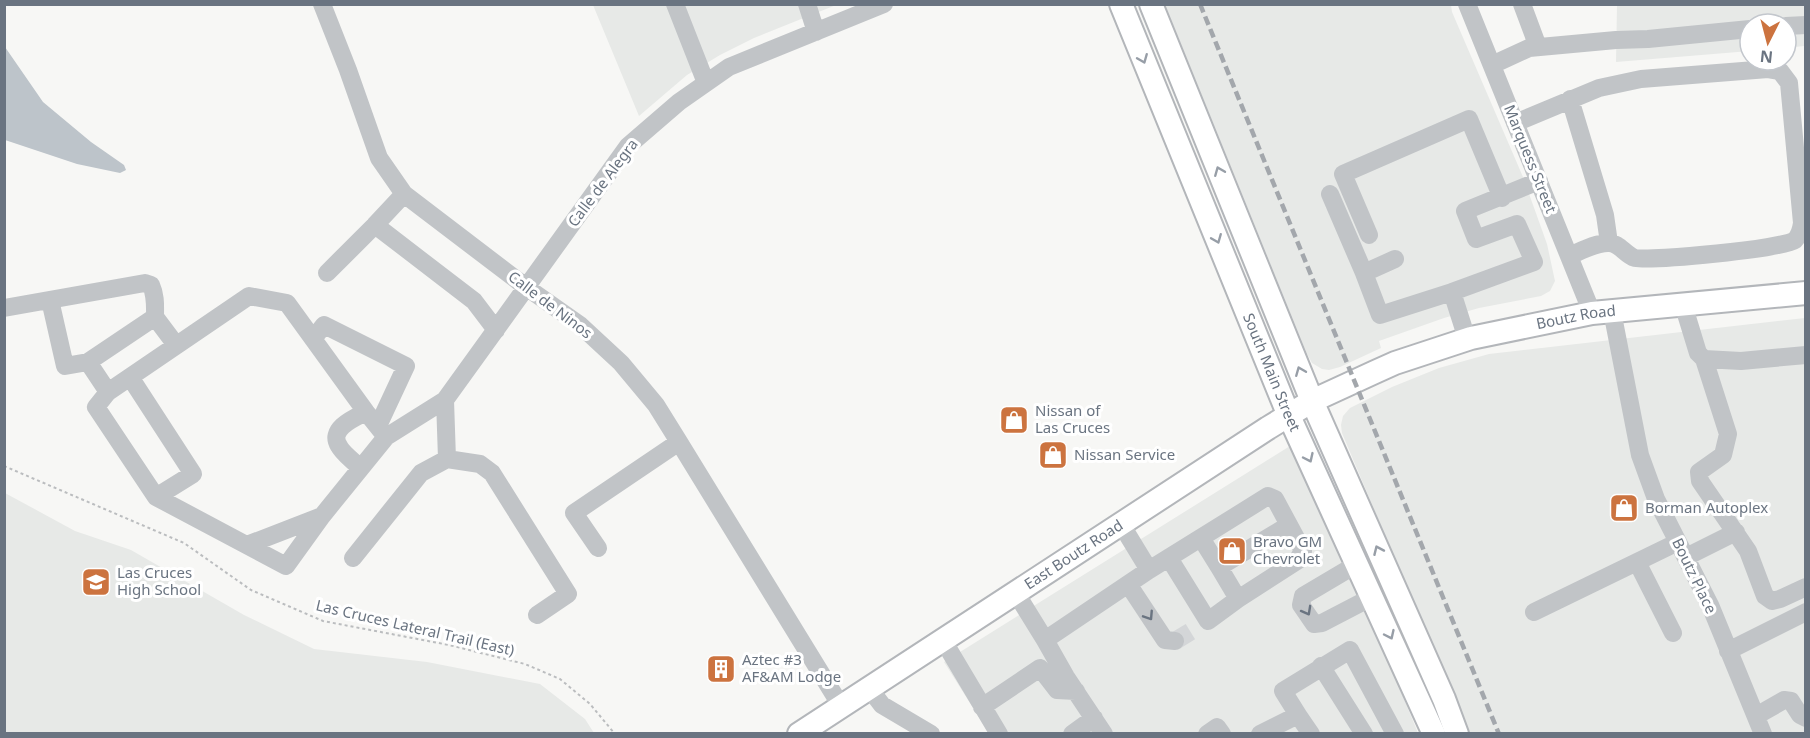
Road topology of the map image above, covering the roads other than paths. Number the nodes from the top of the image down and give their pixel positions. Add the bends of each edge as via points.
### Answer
1 (322, 4) edge
2 (675, 4) edge
3 (807, 4) edge
4 (884, 4) edge
5 (1121, 4) edge
6 (1151, 4) edge
7 (1467, 4) edge
8 (1522, 4) edge
9 (1738, 30) edge
10 (816, 32) junction
11 (1538, 48) junction
12 (1492, 65) junction
13 (706, 83) junction
14 (1570, 99) junction
15 (1515, 123) junction
16 (1539, 181) junction
17 (404, 194) junction
18 (1330, 194) dead end
19 (1502, 198) junction
20 (375, 225) junction
21 (1369, 235) dead end
22 (1609, 243) junction
23 (1569, 256) junction
24 (1395, 259) dead end
25 (327, 273) dead end
26 (1364, 273) junction
27 (526, 287) junction
28 (1452, 292) junction
29 (1806, 293) edge
30 (50, 300) junction
31 (1683, 304) junction
32 (4, 308) edge
33 (1602, 312) junction
34 (155, 317) junction
35 (496, 330) junction
36 (313, 339) junction
37 (1467, 339) junction
38 (176, 345) junction
39 (1806, 356) edge
40 (1704, 359) junction
41 (88, 363) junction
42 (130, 377) junction
43 (1354, 381) joint
44 (108, 392) junction
45 (446, 400) junction
46 (1312, 401) junction
47 (366, 412) junction
48 (1289, 416) junction
49 (382, 432) junction
50 (680, 442) junction
51 (447, 459) junction
52 (360, 468) junction
53 (156, 497) junction
54 (322, 516) junction
55 (1121, 524) junction
56 (1289, 525) junction
57 (1736, 531) junction
58 (1201, 538) junction
59 (247, 545) junction
60 (598, 548) dead end
61 (1682, 550) junction
62 (353, 558) dead end
63 (1169, 558) junction
64 (1637, 562) junction
65 (1357, 564) junction
66 (1219, 567) junction
67 (1149, 570) junction
68 (1128, 584) junction
69 (1806, 587) edge
70 (1016, 593) junction
71 (1372, 597) junction
72 (1238, 599) junction
73 (1534, 612) dead end
74 (1806, 612) edge
75 (537, 615) dead end
76 (1672, 633) dead end
77 (943, 640) junction
78 (1044, 640) junction
79 (1175, 641) dead end
80 (1728, 651) junction
81 (1321, 666) junction
82 (869, 688) junction
83 (1076, 692) junction
84 (841, 706) junction
85 (982, 707) junction
86 (1298, 715) junction
87 (1756, 716) junction
88 (1094, 718) junction
89 (1806, 718) edge
90 (1267, 732) edge
91 (1432, 733) edge
92 (799, 734) edge
93 (931, 734) edge
94 (999, 734) edge
95 (1072, 734) edge
96 (1104, 734) edge
97 (1207, 734) edge
98 (1222, 734) edge
99 (1311, 734) edge
100 (1364, 734) edge
101 (1395, 734) edge
102 (1457, 734) edge
103 (1763, 734) edge

1 - 17 street, Calle de Ninos via 379,158
2 - 13 street
3 - 10 street
4 - 10 street, Calle de Alegra
5 -> 48 main road, South Main Street
46 -> 6 main road, South Main Street
7 - 12 street, Marquess Street
8 - 11 street
9 - 11 street
10 - 13 street, Calle de Alegra via 729,67
11 - 12 street via 1529,48
12 - 15 street, Marquess Street
13 - 27 street, Calle de Alegra via 628,146
14 - 15 street
14 - 22 street via 1605,215
14 - 22 street via 1641,79 1712,73 1768,69 1780,71 1789,83 1802,223 1794,240 1775,246 1637,258
15 - 16 street, Marquess Street
16 - 19 street
16 - 23 street, Marquess Street
17 - 20 street
17 - 27 street, Calle de Ninos
18 - 26 street
19 - 21 street via 1468,119 1343,174
19 - 28 street via 1465,211 1476,239 1517,224 1534,262
20 - 25 street
20 - 35 street via 474,301
22 - 23 street
23 - 33 street, Marquess Street
24 - 26 street
26 - 28 street via 1380,315
27 - 35 street, Calle de Alegra
27 - 50 street, Calle de Ninos via 580,325 621,363
28 - 37 street
29 - 31 main road, Boutz Road
30 - 32 street
30 - 34 street via 145,283 154,290
30 - 41 street via 65,366
31 - 33 main road, Boutz Road
31 - 40 street via 1698,353
33 - 37 main road, Boutz Road
33 - 61 street, Boutz Place via 1641,455 1656,499
34 - 38 street
34 - 41 street
35 - 45 street, Calle de Alegra
36 - 38 street via 287,303 249,296
36 - 47 street
36 - 49 street via 324,324 406,366
37 - 43 main road, Boutz Road
38 - 42 street
39 - 40 street via 1741,361
40 - 57 street via 1728,434 1723,455 1699,472 1700,482
41 - 44 street
42 - 44 street
42 - 53 street via 194,474
43 - 46 main road, East Boutz Road
44 - 53 street via 96,407
45 - 49 street
45 - 51 street
46 - 48 main road, East Boutz Road
102 -> 46 main road, South Main Street
47 - 49 street
47 - 52 street via 344,424 337,435 338,445
48 - 55 main road, East Boutz Road
48 -> 65 main road, South Main Street
49 - 52 street
50 - 60 street via 573,513
50 - 84 street, Calle de Ninos
51 - 62 street via 421,473
51 - 75 street via 480,464 492,473 568,594
52 - 54 street
53 - 59 street
54 - 59 street
54 - 59 street via 286,566
55 - 67 street
55 - 70 main road, East Boutz Road
56 - 58 street via 1275,499 1268,496
56 - 66 street
56 - 72 street via 1303,551 1297,561
57 - 61 street
57 - 69 street via 1765,596 1772,601
58 - 63 street
58 - 66 street
61 - 64 street
61 - 80 street, Boutz Place
63 - 67 street
63 - 72 street via 1203,624
64 - 73 street
64 - 76 street
65 - 71 main road, South Main Street
65 -> 71 street via 1303,596 1301,604 1314,624
66 - 72 street
67 - 68 street
68 - 78 street
68 -> 79 street via 1165,640
70 - 77 main road, East Boutz Road
70 - 78 street
71 -> 91 main road, South Main Street
74 - 80 street
77 - 82 main road, East Boutz Road
77 - 85 street
78 - 83 street
80 - 87 street, Boutz Place
81 - 86 street via 1283,691
81 - 100 street
81 - 101 street via 1350,650
82 - 84 main road, East Boutz Road
82 - 93 street via 882,705
83 - 85 street via 1057,690 1040,668
83 - 88 street
84 - 92 main road, East Boutz Road
85 - 94 street
86 - 90 street
86 - 99 street
87 - 89 street via 1784,700 1791,701
87 - 103 street, Boutz Place
88 - 95 street
88 - 96 street
97 - 98 street via 1217,727

